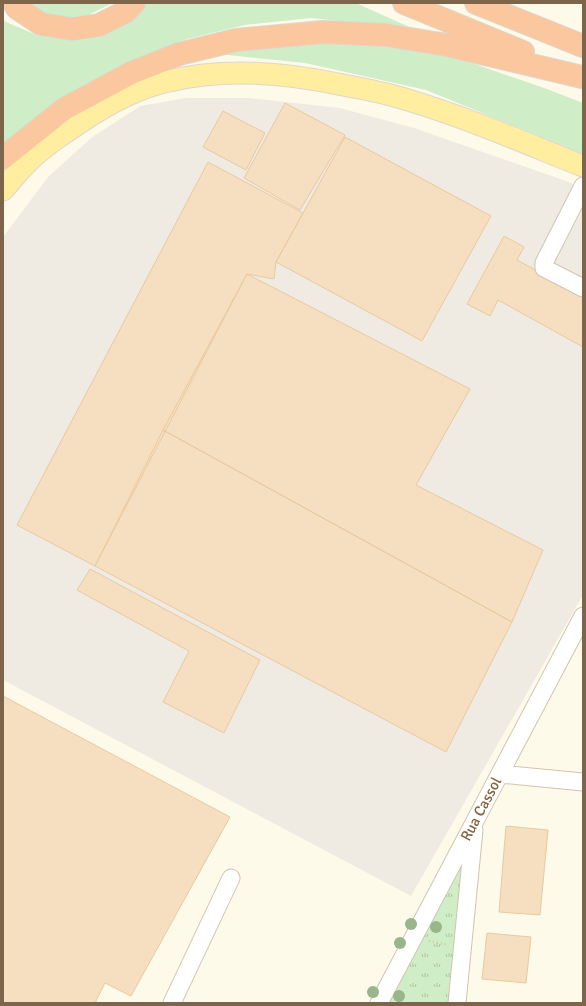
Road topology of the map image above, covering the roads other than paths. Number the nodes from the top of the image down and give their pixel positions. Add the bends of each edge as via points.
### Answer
1 (14, 3) edge
2 (134, 3) edge
3 (404, 3) edge
4 (476, 3) edge
5 (509, 3) edge
6 (583, 46) edge
7 (179, 54) junction
8 (249, 72) junction
9 (582, 77) edge
10 (3, 158) edge
11 (583, 166) edge
12 (583, 186) edge
13 (3, 190) edge
14 (578, 207) edge
15 (583, 288) edge
16 (583, 616) edge
17 (500, 774) junction
18 (583, 782) edge
19 (474, 822) junction
20 (231, 878) dead end
21 (172, 1003) edge
22 (379, 1003) edge
23 (456, 1003) edge

1 - 2 highway via 17,8 41,24 72,29 99,25 125,12
3 - 9 highway
4 - 6 highway
5 - 6 highway
7 - 8 main road
7 - 9 highway via 236,40 323,32 370,34 447,45
7 - 10 highway via 131,73 64,109
8 - 11 main road via 322,80 406,99
8 - 13 main road via 216,73 163,82 106,105 52,141 25,165
12 - 14 street
14 - 15 street via 544,263 544,268
16 - 17 street, Rua Cassol
17 - 18 street
17 - 19 street, Rua Cassol
19 - 22 street, Rua Cassol
19 - 23 street
20 - 21 street

